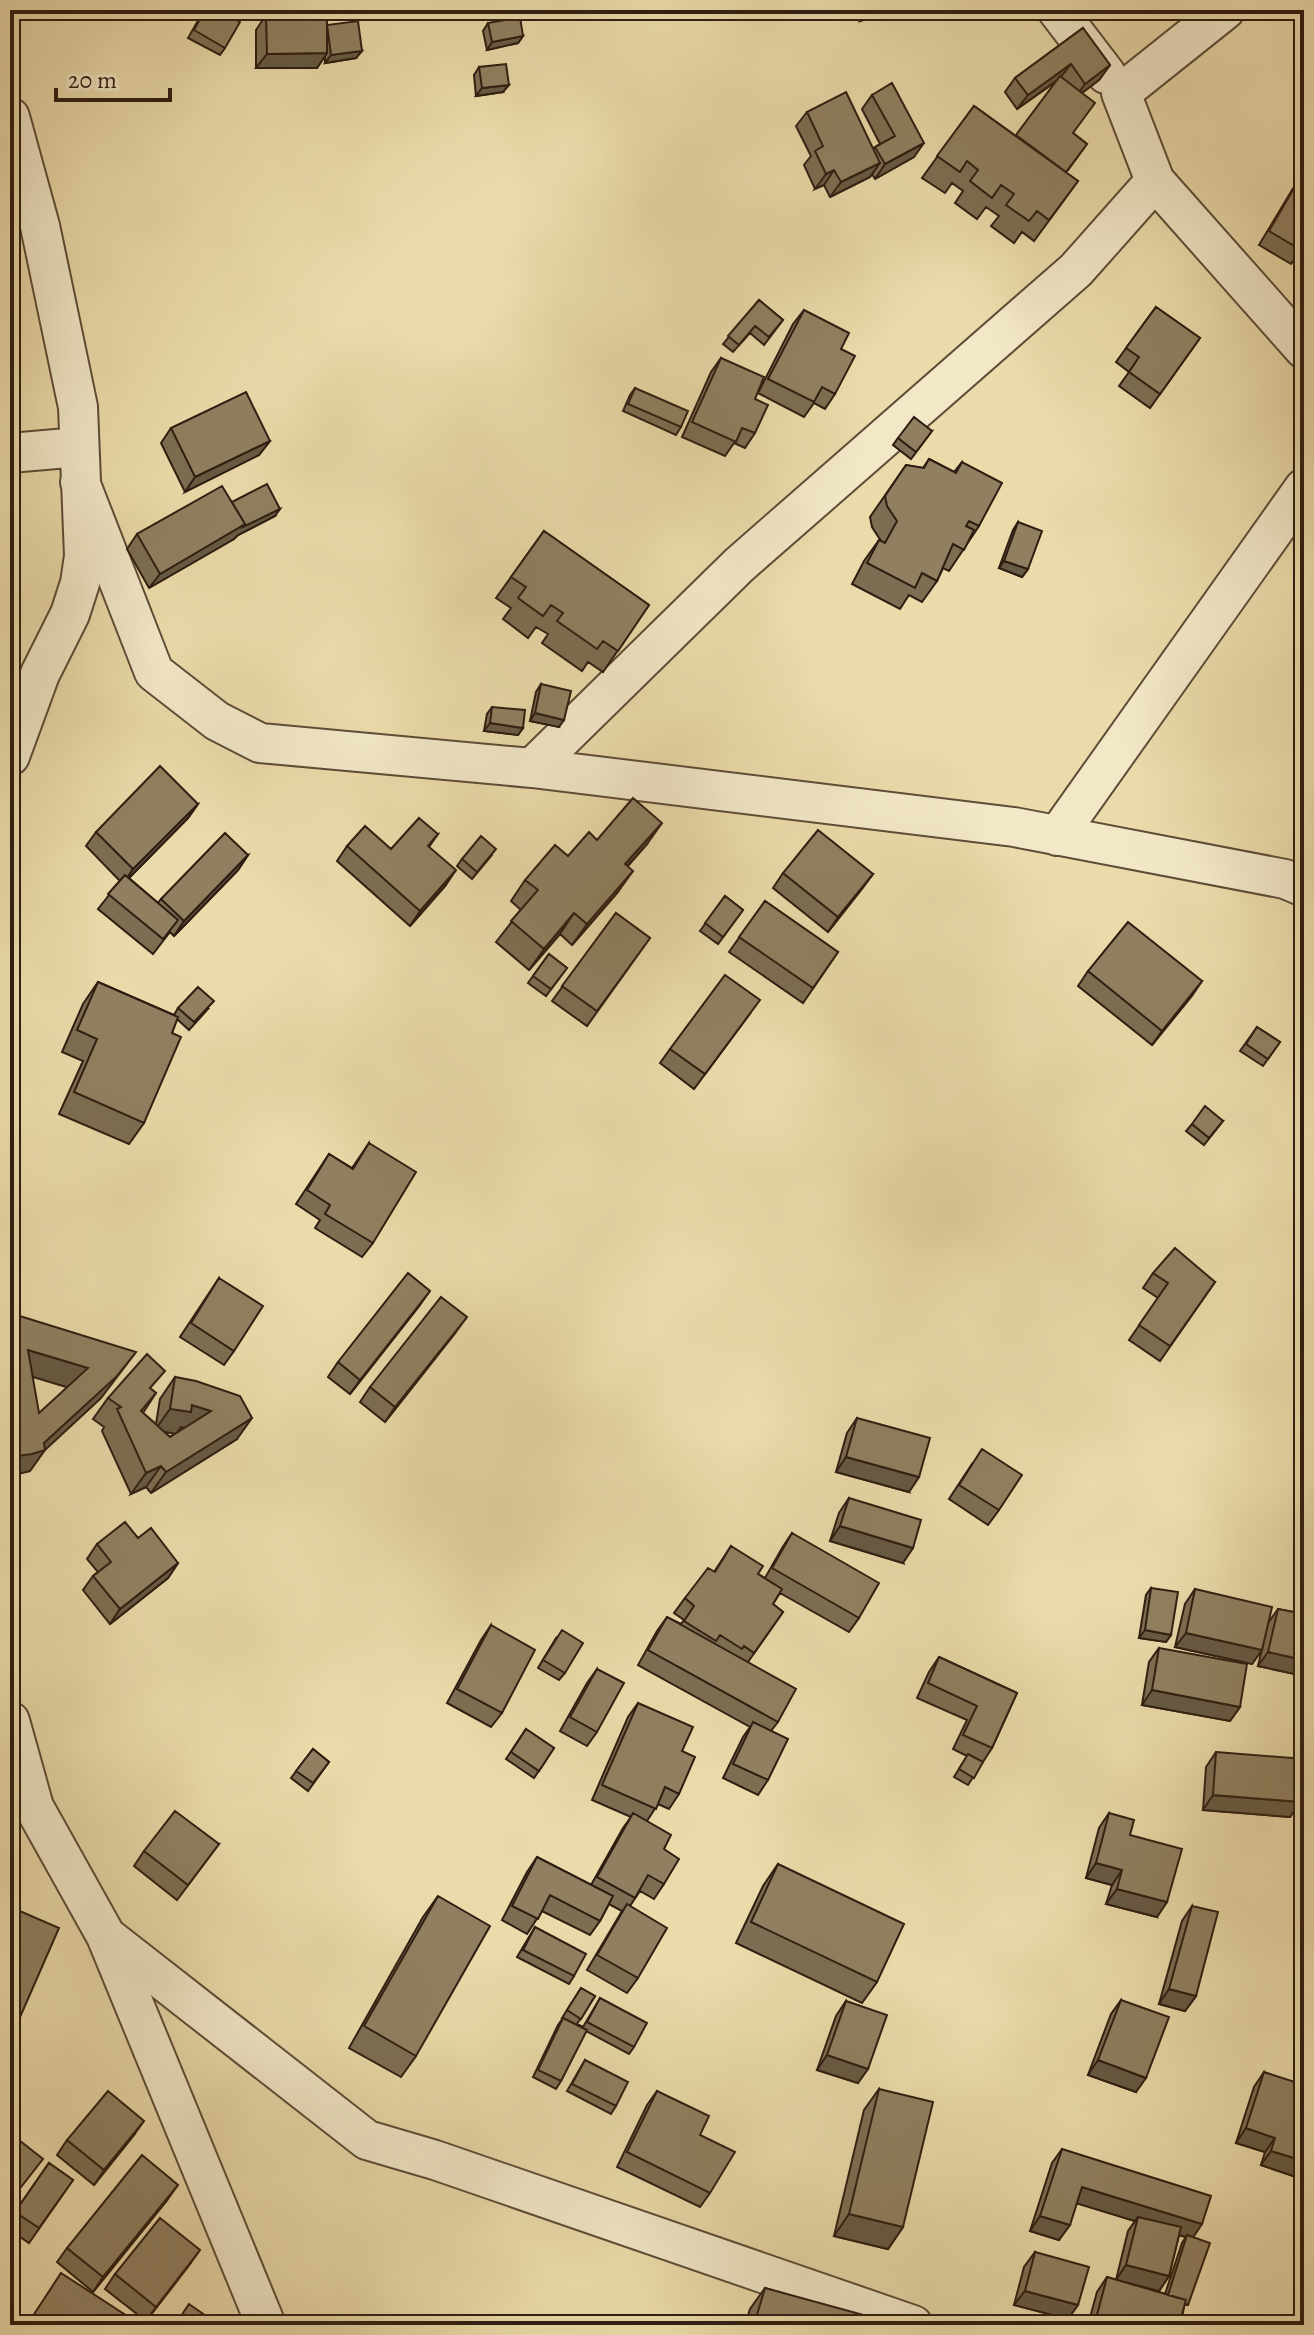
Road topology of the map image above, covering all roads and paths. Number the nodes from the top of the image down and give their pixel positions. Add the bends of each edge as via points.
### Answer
1 (1057, 10) edge
2 (1225, 10) edge
3 (1121, 93) junction
4 (10, 117) edge
5 (1155, 181) junction
6 (1304, 349) edge
7 (10, 453) edge
8 (80, 464) junction
9 (1304, 488) edge
10 (10, 756) edge
11 (532, 768) junction
12 (1057, 836) junction
13 (1304, 887) edge
14 (10, 1721) edge
15 (106, 1936) junction
16 (266, 2325) edge
17 (913, 2325) edge

1 - 3 street
2 - 3 street
3 - 5 street
4 - 8 street via 40,226 78,407
5 - 6 street
5 - 11 street via 1076,270 739,565
7 - 8 street
8 - 10 street via 80,583
8 - 11 street via 154,672 217,721 260,743
9 - 12 street
11 - 12 street
12 - 13 street
14 - 15 street via 34,1807
15 - 16 street
15 - 17 street via 367,2140

